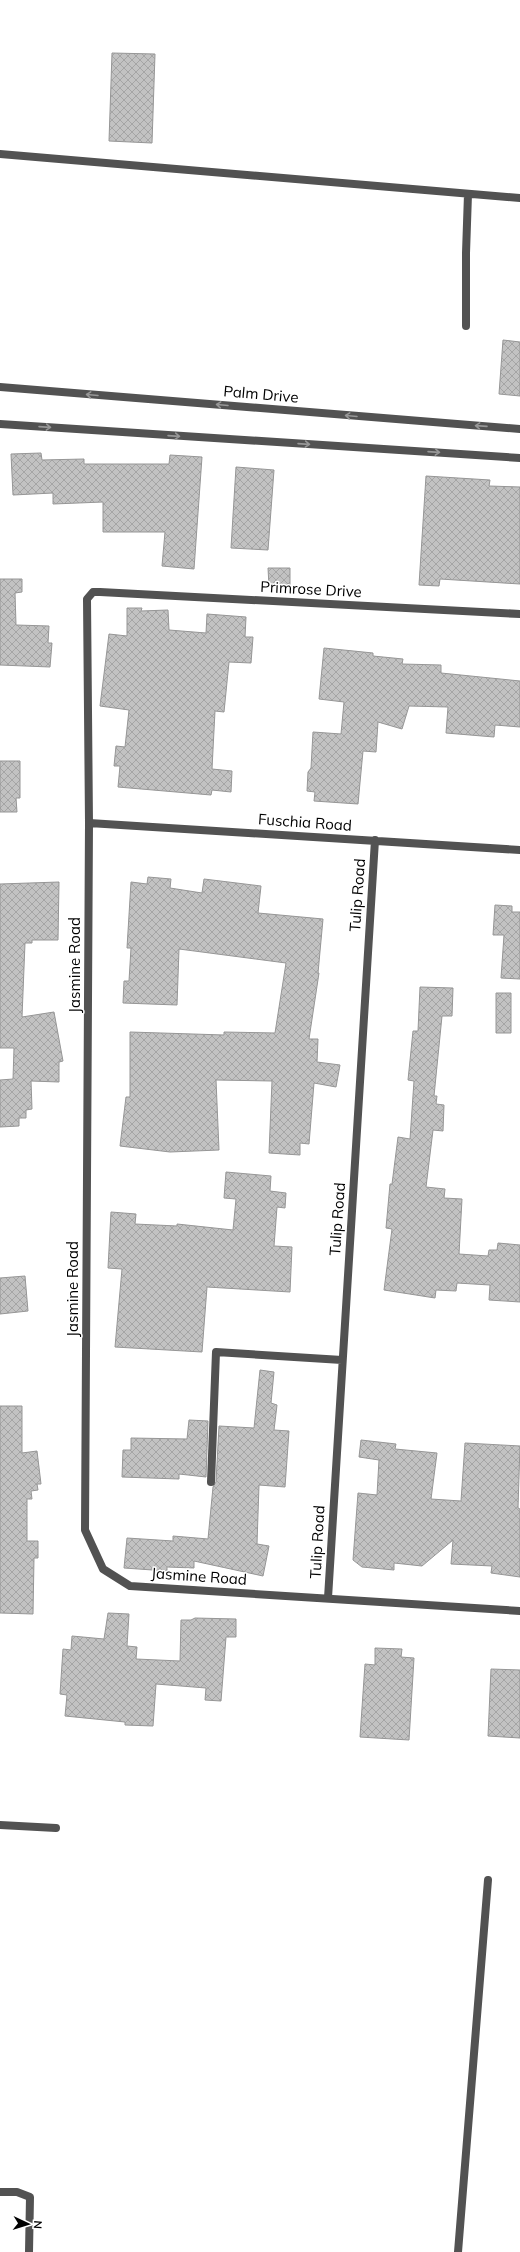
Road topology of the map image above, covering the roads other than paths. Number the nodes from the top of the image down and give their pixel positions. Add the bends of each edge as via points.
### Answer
1 (0, 154) edge
2 (468, 194) junction
3 (520, 198) edge
4 (466, 326) dead end
5 (0, 387) edge
6 (0, 424) edge
7 (520, 429) edge
8 (520, 458) edge
9 (100, 592) joint
10 (520, 614) edge
11 (88, 823) junction
12 (374, 840) junction
13 (520, 850) edge
14 (342, 1360) junction
15 (211, 1482) dead end
16 (328, 1598) junction
17 (520, 1611) edge
18 (0, 1825) edge
19 (56, 1828) dead end
20 (488, 1880) dead end
21 (0, 2192) edge
22 (30, 2252) edge
23 (458, 2252) edge

1 - 2 street
2 - 3 street
2 - 4 street
7 -> 5 street, Palm Drive
6 -> 8 street
9 - 10 street, Primrose Drive
9 - 11 street, Jasmine Road via 92,592 87,599
11 - 12 street, Fuschia Road
11 - 16 street, Jasmine Road via 85,1530 103,1569 130,1586
12 - 13 street, Fuschia Road
12 - 14 street, Tulip Road
14 - 15 street via 216,1352
14 - 16 street, Tulip Road
16 - 17 street, Jasmine Road
18 - 19 street
20 - 23 street
21 - 22 street via 17,2192 30,2198

